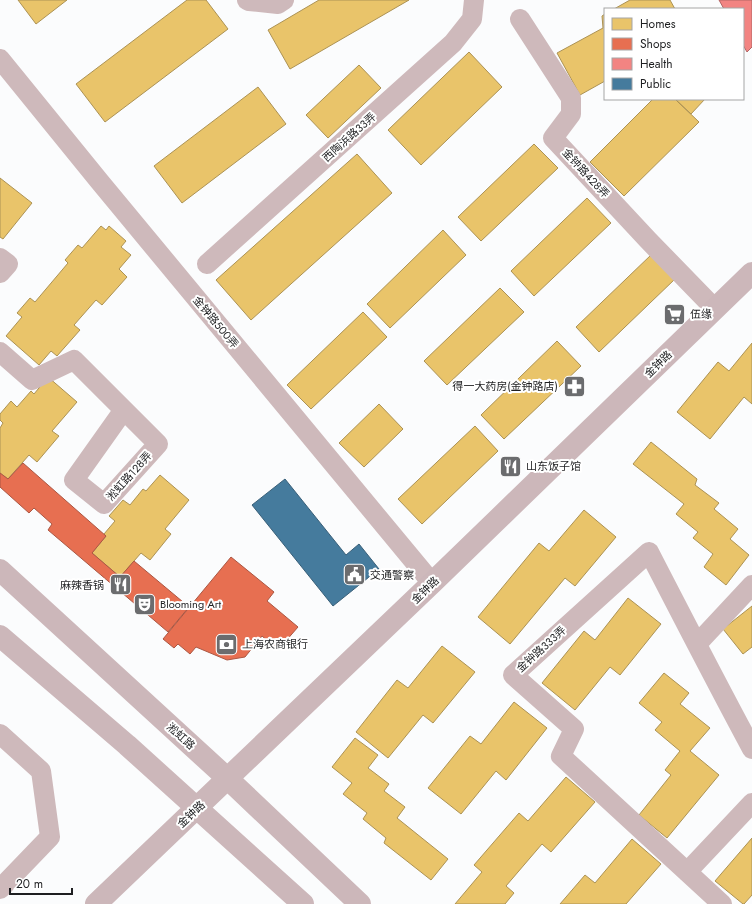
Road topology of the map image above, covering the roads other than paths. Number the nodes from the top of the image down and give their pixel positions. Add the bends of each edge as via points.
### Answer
1 (247, 0) edge
2 (284, 0) edge
3 (474, 0) edge
4 (520, 19) dead end
5 (0, 59) edge
6 (0, 258) edge
7 (207, 264) dead end
8 (0, 273) edge
9 (752, 273) edge
10 (715, 309) junction
11 (0, 352) edge
12 (123, 410) junction
13 (0, 570) edge
14 (432, 583) junction
15 (752, 585) edge
16 (0, 636) edge
17 (697, 644) junction
18 (0, 734) edge
19 (752, 749) edge
20 (228, 779) junction
21 (752, 803) edge
22 (197, 808) junction
23 (687, 872) junction
24 (0, 889) edge
25 (96, 904) edge
26 (303, 904) edge
27 (360, 904) edge
28 (722, 904) edge

1 - 2 street via 278,4
3 - 7 street, 西陶浜路33弄 via 472,19 453,43
4 - 10 street, 金钟路428弄 via 571,98 571,114 554,138
5 - 14 street, 金钟路500弄
6 - 8 street via 8,264
9 - 10 street, 金钟路
10 - 14 street, 金钟路
11 - 12 street, 淞虹路128弄 via 32,380 74,360
12 - 12 street, 淞虹路128弄 via 158,444 104,504 74,480
13 - 20 street, 淞虹路
14 - 20 street, 金钟路
15 - 17 street
16 - 22 street
17 - 19 street, 金钟路333弄
17 - 23 street, 金钟路333弄 via 649,552 513,675 574,729 561,756
18 - 24 street via 41,771 50,837
20 - 22 street, 金钟路
20 - 27 street, 淞虹路
21 - 23 street
22 - 25 street, 金钟路
22 - 26 street
23 - 28 street

